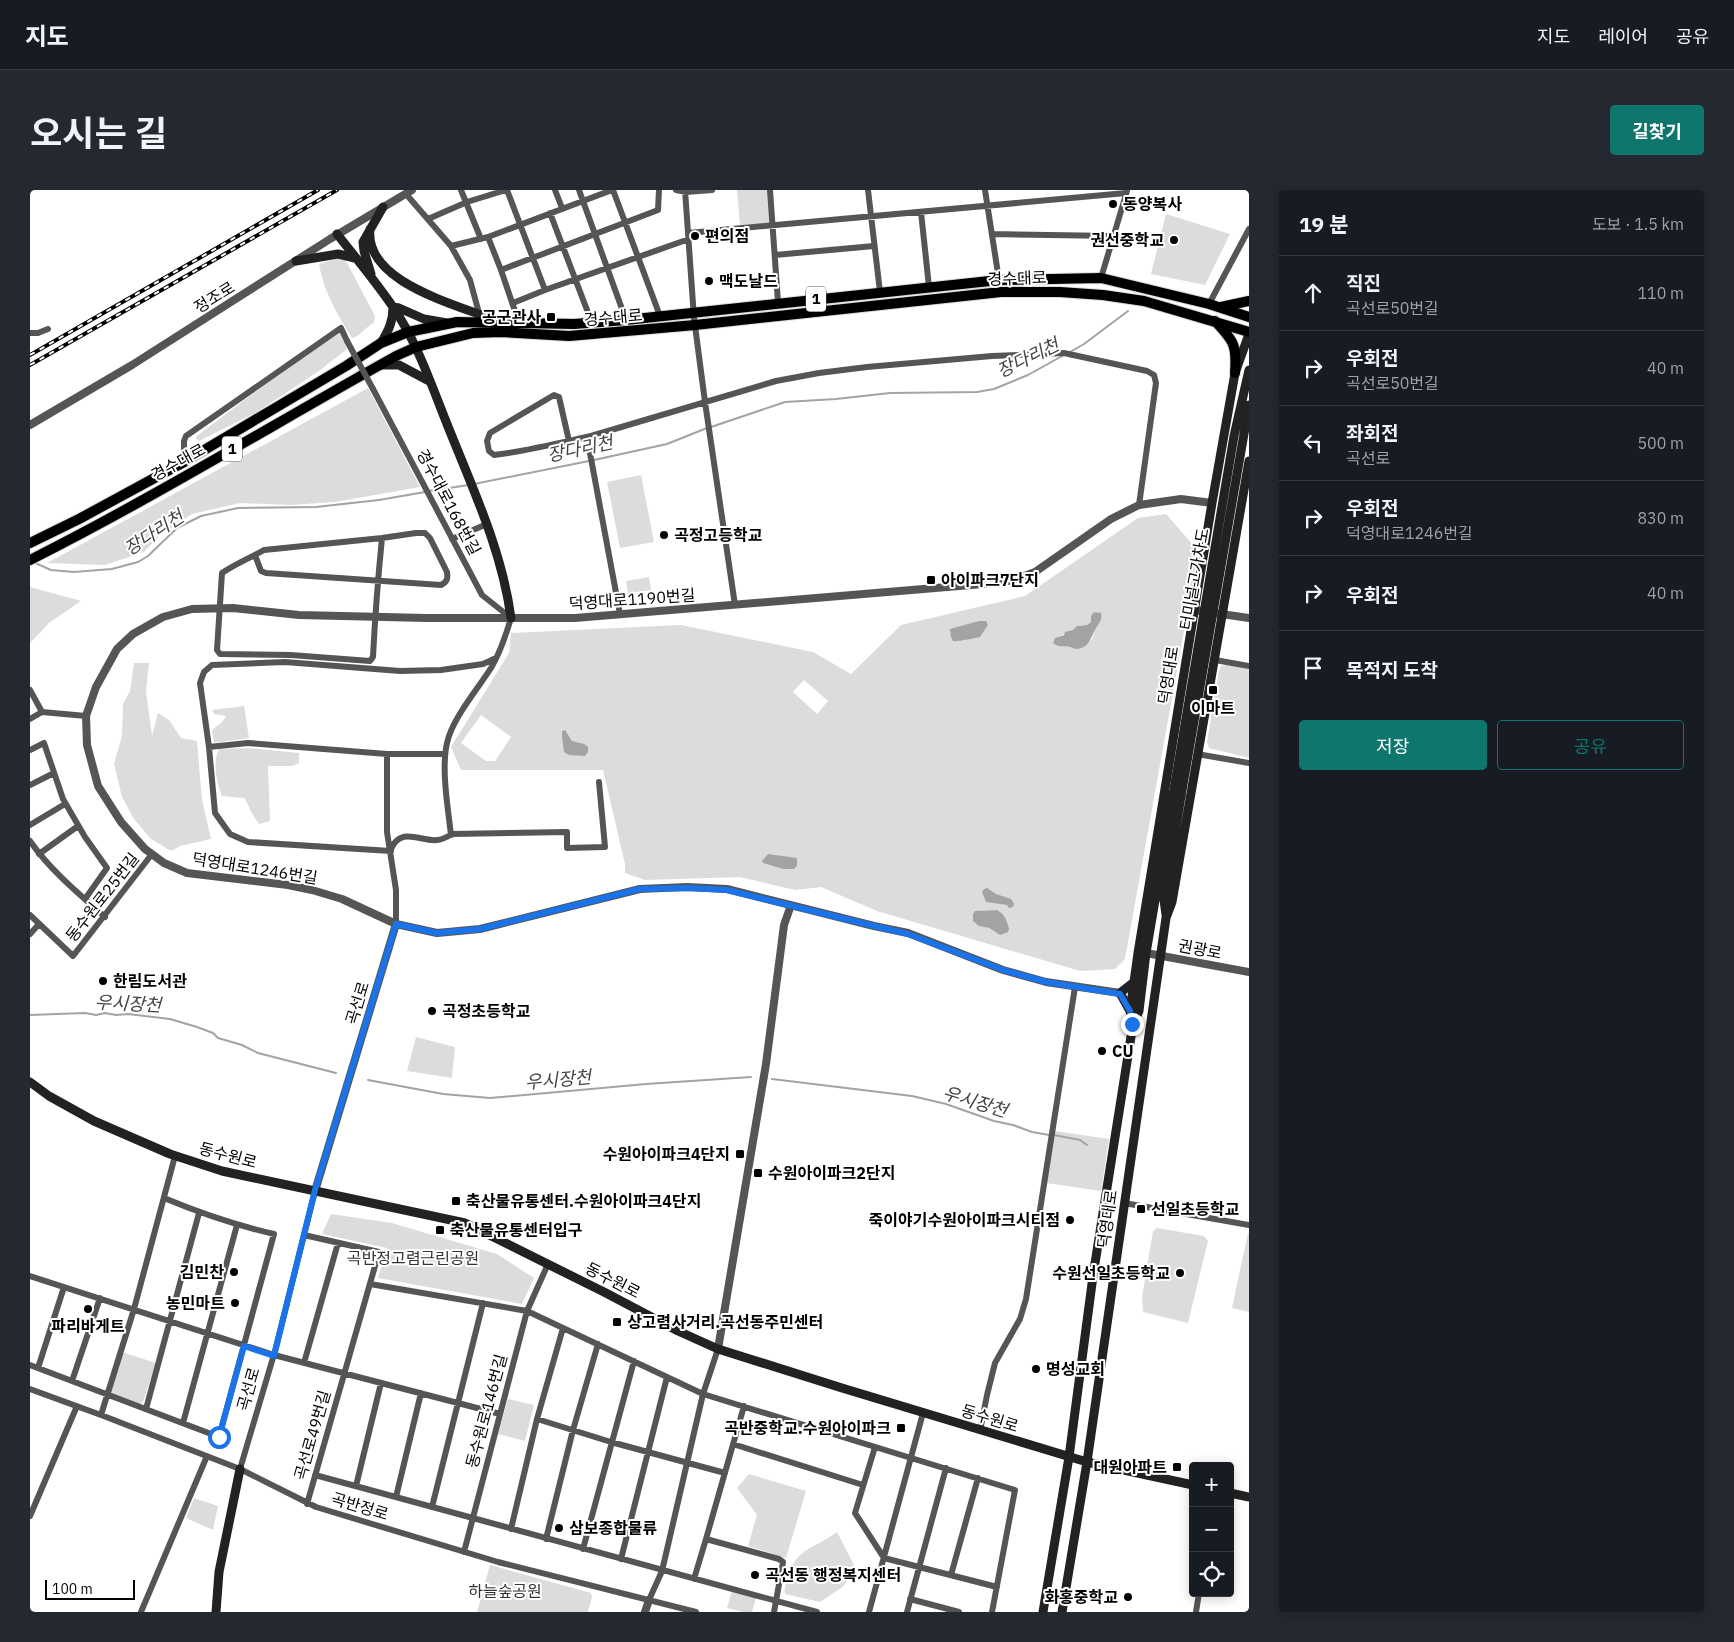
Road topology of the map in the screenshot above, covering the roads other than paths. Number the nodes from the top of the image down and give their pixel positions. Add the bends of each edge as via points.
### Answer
1 (461, 190) edge
2 (506, 190) edge
3 (555, 190) edge
4 (579, 190) edge
5 (612, 190) edge
6 (659, 190) edge
7 (676, 190) edge
8 (712, 190) edge
9 (770, 190) edge
10 (868, 190) edge
11 (985, 190) edge
12 (685, 191) edge
13 (409, 192) edge
14 (599, 192) edge
15 (1127, 192) edge
16 (583, 201) junction
17 (467, 202) junction
18 (987, 206) junction
19 (383, 207) junction
20 (562, 208) junction
21 (550, 212) junction
22 (921, 212) junction
23 (871, 217) junction
24 (428, 219) junction
25 (626, 222) junction
26 (520, 224) junction
27 (773, 226) junction
28 (370, 229) junction
29 (1249, 229) edge
30 (337, 234) junction
31 (595, 234) junction
32 (992, 234) junction
33 (688, 236) junction
34 (1114, 236) junction
35 (488, 237) junction
36 (481, 239) junction
37 (452, 246) junction
38 (563, 246) junction
39 (874, 246) junction
40 (775, 256) junction
41 (638, 257) junction
42 (356, 258) junction
43 (533, 258) junction
44 (296, 261) junction
45 (607, 268) junction
46 (502, 270) junction
47 (1101, 278) junction
48 (575, 279) junction
49 (999, 280) junction
50 (373, 281) junction
51 (930, 287) junction
52 (545, 290) junction
53 (880, 292) junction
54 (1249, 301) edge
55 (778, 302) junction
56 (513, 303) junction
57 (1209, 304) junction
58 (393, 306) junction
59 (1220, 308) junction
60 (479, 313) junction
61 (660, 316) junction
62 (1249, 317) edge
63 (694, 318) junction
64 (626, 320) junction
65 (1214, 321) junction
66 (500, 322) junction
67 (592, 322) junction
68 (451, 323) junction
69 (519, 323) junction
70 (48, 329) dead end
71 (408, 332) junction
72 (30, 333) edge
73 (1249, 333) edge
74 (381, 342) junction
75 (416, 347) junction
76 (379, 365) junction
77 (1249, 370) edge
78 (1235, 373) junction
79 (429, 381) junction
80 (705, 402) junction
81 (1249, 405) edge
82 (30, 425) edge
83 (587, 437) junction
84 (569, 441) junction
85 (1249, 461) edge
86 (184, 462) junction
87 (1212, 503) junction
88 (1139, 504) junction
89 (487, 524) junction
90 (382, 538) junction
91 (452, 539) junction
92 (32, 542) edge
93 (256, 554) junction
94 (30, 560) edge
95 (378, 581) junction
96 (735, 605) junction
97 (221, 608) junction
98 (1194, 610) junction
99 (620, 614) junction
100 (1222, 614) junction
101 (376, 617) junction
102 (511, 618) junction
103 (1249, 618) edge
104 (496, 658) junction
105 (1215, 660) junction
106 (1249, 666) edge
107 (30, 690) edge
108 (42, 712) junction
109 (86, 716) junction
110 (30, 719) edge
111 (209, 747) junction
112 (30, 750) edge
113 (387, 754) junction
114 (445, 754) junction
115 (1197, 754) junction
116 (1249, 762) edge
117 (54, 773) junction
118 (599, 782) dead end
119 (30, 785) edge
120 (1177, 795) junction
121 (65, 804) junction
122 (30, 825) edge
123 (78, 826) junction
124 (451, 835) junction
125 (30, 841) edge
126 (391, 850) junction
127 (39, 854) junction
128 (152, 854) junction
129 (85, 899) junction
130 (790, 905) junction
131 (30, 915) edge
132 (104, 917) junction
133 (1166, 918) junction
134 (39, 924) junction
135 (396, 924) junction
136 (30, 934) edge
137 (1146, 953) junction
138 (1161, 956) junction
139 (1249, 972) edge
140 (1134, 982) junction
141 (1076, 987) junction
142 (1120, 994) junction
143 (1130, 1011) junction
144 (1132, 1024) junction
145 (30, 1082) edge
146 (175, 1156) junction
147 (315, 1190) junction
148 (164, 1198) junction
149 (1124, 1203) junction
150 (199, 1213) junction
151 (237, 1225) junction
152 (1249, 1225) edge
153 (304, 1235) junction
154 (338, 1243) junction
155 (548, 1264) junction
156 (30, 1276) edge
157 (370, 1284) junction
158 (64, 1287) junction
159 (100, 1298) junction
160 (483, 1303) junction
161 (134, 1309) junction
162 (527, 1310) junction
163 (170, 1321) junction
164 (563, 1328) junction
165 (207, 1333) junction
166 (598, 1344) junction
167 (244, 1346) junction
168 (718, 1349) junction
169 (274, 1356) junction
170 (634, 1361) junction
171 (304, 1363) junction
172 (30, 1365) edge
173 (38, 1368) junction
174 (344, 1374) junction
175 (667, 1377) junction
176 (72, 1381) junction
177 (381, 1383) junction
178 (30, 1389) edge
179 (421, 1393) junction
180 (703, 1394) junction
181 (108, 1395) junction
182 (458, 1403) junction
183 (77, 1406) junction
184 (744, 1406) junction
185 (146, 1409) junction
186 (923, 1413) junction
187 (500, 1414) junction
188 (101, 1415) junction
189 (537, 1419) junction
190 (183, 1423) junction
191 (573, 1430) junction
192 (980, 1431) junction
193 (611, 1442) junction
194 (733, 1444) junction
195 (875, 1446) junction
196 (648, 1452) junction
197 (207, 1456) junction
198 (1069, 1457) junction
199 (911, 1458) junction
200 (687, 1462) junction
201 (1087, 1462) junction
202 (946, 1468) junction
203 (240, 1469) junction
204 (725, 1473) junction
205 (315, 1475) junction
206 (978, 1478) junction
207 (1189, 1484) edge
208 (356, 1486) junction
209 (863, 1486) junction
210 (1234, 1494) edge
211 (396, 1497) junction
212 (1249, 1497) edge
213 (307, 1504) junction
214 (432, 1508) junction
215 (30, 1516) edge
216 (472, 1518) junction
217 (512, 1529) junction
218 (546, 1539) junction
219 (706, 1539) junction
220 (583, 1549) junction
221 (464, 1552) junction
222 (884, 1558) junction
223 (621, 1560) junction
224 (919, 1567) junction
225 (662, 1571) junction
226 (951, 1575) junction
227 (694, 1579) junction
228 (997, 1587) junction
229 (1198, 1597) edge
230 (910, 1599) junction
231 (649, 1600) junction
232 (776, 1601) junction
233 (141, 1612) edge
234 (216, 1612) edge
235 (646, 1612) edge
236 (696, 1612) edge
237 (774, 1612) edge
238 (817, 1612) edge
239 (870, 1612) edge
240 (907, 1612) edge
241 (959, 1612) edge
242 (992, 1612) edge
243 (1043, 1612) edge
244 (1062, 1612) edge
245 (1196, 1612) edge

1 - 17 street
2 - 17 street
2 - 26 street
3 - 20 street
4 - 16 street
5 - 14 street
5 - 25 street
6 - 25 street via 658,210
7 - 12 street
8 - 12 street
9 - 27 street
10 - 23 street
11 - 18 street
12 - 33 street
13 - 19 street, 정조로
13 - 24 street
14 - 16 street
15 - 18 street
15 - 34 street
16 - 20 street
16 - 31 street
17 - 24 street
17 - 36 street
18 - 22 street
18 - 32 street
19 - 28 main road
19 - 30 street, 정조로
20 - 21 street
21 - 26 street
21 - 38 street
22 - 23 street
22 - 51 street
23 - 27 street
23 - 39 street
24 - 37 street
25 - 31 street
25 - 41 street
26 - 35 street
26 - 43 street
27 - 33 street
27 - 40 street
28 - 50 main road via 364,251
28 - 60 main road via 372,249 394,275 419,291
29 - 57 street
30 - 42 main road
30 - 44 street, 정조로
31 - 38 street
31 - 45 street
32 - 34 street
32 - 49 street
33 - 41 street
33 - 63 street
34 - 47 street
35 - 36 street
35 - 46 street
36 - 37 street
37 - 60 street via 470,280
38 - 43 street
38 - 48 street
39 - 40 street
39 - 53 street
40 - 55 street
41 - 45 street
41 - 61 street
42 - 44 main road via 338,254
42 - 50 main road
43 - 46 street
43 - 52 street
44 - 82 street, 정조로
45 - 48 street
45 - 64 street
46 - 56 street
47 - 49 main road, 경수대로 / 1
47 - 57 main road, 경수대로 / 1
48 - 52 street
48 - 67 street
49 - 51 main road, 경수대로 / 1
50 - 58 main road
51 - 53 main road, 경수대로 / 1
52 - 56 street
53 - 55 main road, 경수대로 / 1
54 - 59 main road
55 - 63 main road, 경수대로 / 1
56 - 69 street
57 - 59 main road, 경수대로 / 1
58 - 68 main road via 424,319
58 - 71 main road
58 - 74 main road via 390,330
59 - 62 main road, 경수대로 / 1
60 - 66 main road
61 - 63 main road, 경수대로 / 1
61 - 64 main road, 경수대로 / 1
63 - 65 main road, 경수대로 / 1 via 1001,292 1060,292 1144,302
63 - 75 main road, 경수대로 / 1 via 569,336 473,333
63 - 80 street
64 - 67 main road, 경수대로 / 1
65 - 73 main road, 경수대로 / 1
65 - 78 main road via 1233,341
66 - 68 main road, 경수대로 / 1
66 - 69 main road, 경수대로 / 1
67 - 69 main road, 경수대로 / 1
68 - 71 main road, 경수대로 / 1
70 - 72 street
71 - 74 main road, 경수대로 / 1
71 - 75 main road
73 - 78 main road, 덕영대로
74 - 86 main road, 경수대로 / 1
75 - 76 main road, 경수대로 / 1
75 - 79 main road
76 - 79 main road via 399,365
76 - 94 main road, 경수대로 / 1
77 - 120 main road, 터미널고가차도, bridge via 1234,436
78 - 87 main road, 덕영대로
79 - 89 main road
80 - 83 street
80 - 88 street via 776,380 819,373 1032,353 1064,353 1147,371 1154,375 1156,383
80 - 96 street
81 - 120 main road, 터미널고가차도, bridge
83 - 84 street
83 - 99 street
84 - 84 street via 494,455 489,451 487,441 490,433 554,395 559,397
85 - 100 main road, 덕영대로
86 - 91 street, 경수대로168번길, bridge via 186,436 340,328
86 - 92 main road, 경수대로 / 1
87 - 88 street, 덕영대로1190번길 via 1181,499
87 - 98 main road, 덕영대로
88 - 96 street, 덕영대로1190번길 via 1111,519 1035,572 1013,580
89 - 91 street
89 - 102 main road via 498,555
90 - 93 street via 264,550
90 - 95 street
90 - 95 street via 425,533 448,578 441,585
91 - 102 street, 경수대로168번길 via 482,595
93 - 95 street via 261,571 266,573
93 - 97 street via 222,573
95 - 101 street
96 - 99 street, 덕영대로1190번길
97 - 101 street, 덕영대로1190번길
97 - 101 street via 217,650 226,655 291,655 370,661
97 - 109 street, 덕영대로1190번길 via 192,609 163,616 133,634 117,649 96,687
98 - 100 street
98 - 140 main road, 덕영대로
99 - 102 street, 덕영대로1190번길
100 - 103 street
100 - 105 main road, 덕영대로
101 - 102 street, 덕영대로1190번길
102 - 104 street
104 - 111 street via 483,664 416,671 285,662 212,666 204,672 200,683
104 - 114 street via 452,727
105 - 106 street
105 - 115 main road, 덕영대로
107 - 108 street
108 - 109 street
108 - 110 street
109 - 128 street, 덕영대로1246번길 via 87,745 98,786 121,822
111 - 113 street via 248,743
111 - 126 street via 215,813 230,834 248,842
112 - 117 street via 44,743
113 - 114 street
113 - 126 street via 387,832
114 - 124 street
115 - 116 street
115 - 133 main road, 덕영대로 via 1172,902
117 - 119 street
117 - 121 street
118 - 124 street via 605,847 567,848 566,832
120 - 133 main road, 덕영대로 via 1164,900
120 - 137 main road, 덕영대로
121 - 122 street
121 - 123 street
123 - 127 street
123 - 129 street via 107,868
124 - 126 street via 436,841 404,837 394,843
125 - 127 street
126 - 135 street
127 - 129 street
128 - 132 street, 동수원로25번길
128 - 135 street, 덕영대로1246번길 via 164,863 187,872 312,890
129 - 132 street
130 - 135 street, 덕영대로1246번길 via 727,890 640,889 480,929 436,933
130 - 141 street, 덕영대로1246번길 via 908,934 1003,970
130 - 168 street via 784,925 766,1064
131 - 134 street, 동수원로25번길
132 - 134 street, 동수원로25번길 via 73,956
133 - 138 main road, 덕영대로
134 - 136 street
135 - 147 street, 곡선로
137 - 138 street, 권광로
137 - 144 main road, 덕영대로 via 1139,1012
138 - 139 street, 권광로
138 - 149 main road, 덕영대로
140 - 142 main road
140 - 143 main road, 덕영대로
141 - 142 street, 덕영대로1246번길
141 - 192 street via 1026,1299 1020,1319 995,1363
142 - 143 main road
143 - 144 main road, 덕영대로
144 - 198 main road, 덕영대로
145 - 146 main road, 동수원로 via 48,1096 94,1121
146 - 147 main road, 동수원로 via 222,1171
146 - 148 street
147 - 153 street, 곡선로
147 - 155 main road, 동수원로 via 465,1223
148 - 150 street
148 - 161 street
149 - 152 street
149 - 201 main road, 덕영대로
150 - 151 street
150 - 163 street
151 - 165 street
151 - 167 street via 274,1234
153 - 154 street
153 - 169 street, 곡선로
154 - 157 street, 곡선로49번길 via 379,1252
154 - 171 street
155 - 162 street, 동수원로146번길
155 - 168 main road, 동수원로
156 - 158 street, 곡선로49번길
157 - 160 street
157 - 174 street, 곡선로49번길
158 - 159 street, 곡선로49번길
158 - 173 street
159 - 161 street, 곡선로49번길
159 - 176 street
160 - 162 street
160 - 182 street
161 - 163 street, 곡선로49번길
161 - 181 street
162 - 164 street
162 - 187 street, 동수원로146번길
163 - 165 street, 곡선로49번길
163 - 185 street
164 - 166 street
164 - 189 street
165 - 167 street, 곡선로49번길
165 - 190 street
166 - 170 street
166 - 191 street
167 - 169 street, 곡선로49번길
167 - 190 street via 219,1437
168 - 180 street
168 - 186 main road, 동수원로
169 - 171 street, 곡선로49번길
169 - 203 street, 곡선로
170 - 175 street
170 - 193 street
171 - 174 street, 곡선로49번길
172 - 173 street
173 - 176 street
174 - 177 street, 곡선로49번길
174 - 205 street, 곡선로49번길
175 - 180 street
175 - 196 street
176 - 181 street
177 - 179 street, 곡선로49번길
177 - 208 street
178 - 183 street, 곡반정로
179 - 182 street, 곡선로49번길
179 - 211 street
180 - 184 street
180 - 200 street
181 - 185 street
181 - 188 street
182 - 187 street, 곡선로49번길
182 - 214 street
183 - 188 street, 곡반정로
183 - 215 street
184 - 194 street
184 - 195 street
185 - 190 street
186 - 192 main road, 동수원로
186 - 199 street
187 - 216 street, 동수원로146번길
188 - 197 street, 곡반정로
189 - 191 street
189 - 217 street
191 - 193 street
191 - 218 street
192 - 198 main road, 동수원로
193 - 196 street
193 - 220 street
194 - 204 street
194 - 209 street
195 - 199 street
195 - 209 street
196 - 200 street
196 - 223 street
197 - 203 street, 곡반정로
197 - 233 street
198 - 201 main road, 동수원로
198 - 243 main road, 덕영대로
199 - 202 street
199 - 222 street
200 - 204 street
200 - 225 street
201 - 207 main road, 동수원로
201 - 244 main road, 덕영대로
202 - 206 street
202 - 224 street
203 - 213 street, 곡반정로
203 - 234 main road, 곡선로 via 218,1572
204 - 219 street
205 - 208 street
205 - 213 street, 곡선로49번길
206 - 226 street
206 - 228 street via 1015,1490
208 - 211 street
209 - 222 street via 855,1513
210 - 212 main road
211 - 214 street
213 - 221 street, 곡반정로
214 - 216 street
216 - 217 street
216 - 221 street, 동수원로146번길
217 - 218 street
218 - 220 street
219 - 227 street
219 - 232 street via 783,1562
220 - 223 street
221 - 231 street, 곡반정로
222 - 224 street
222 - 239 street
223 - 225 street
224 - 226 street
224 - 230 street
225 - 227 street
225 - 231 street
226 - 228 street
227 - 232 street
228 - 242 street
229 - 245 street
230 - 240 street
230 - 241 street
231 - 235 street
231 - 236 street, 곡반정로
232 - 237 street
232 - 238 street

